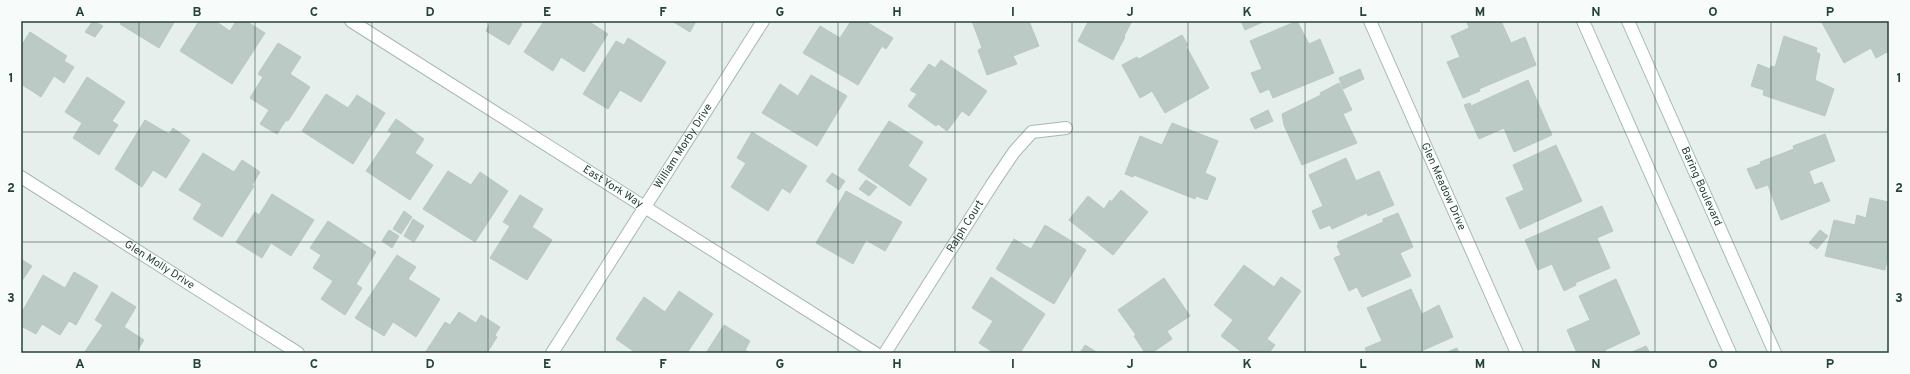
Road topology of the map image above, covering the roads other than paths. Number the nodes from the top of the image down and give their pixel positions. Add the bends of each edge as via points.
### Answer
1 (351, 21) edge
2 (763, 21) edge
3 (1370, 21) edge
4 (1583, 21) edge
5 (1628, 21) edge
6 (1066, 128) dead end
7 (21, 177) edge
8 (645, 207) junction
9 (298, 353) edge
10 (552, 353) edge
11 (875, 353) edge
12 (885, 353) edge
13 (1517, 353) edge
14 (1730, 353) edge
15 (1775, 353) edge

1 - 8 street, East York Way
2 - 8 street, William Morby Drive
3 - 13 street, Glen Meadow Drive
4 - 14 street
5 - 15 street, Baring Boulevard
6 - 12 street, Ralph Court via 1032,132 1014,152
7 - 9 street, Glen Molly Drive
8 - 10 street, William Morby Drive
8 - 11 street, East York Way

